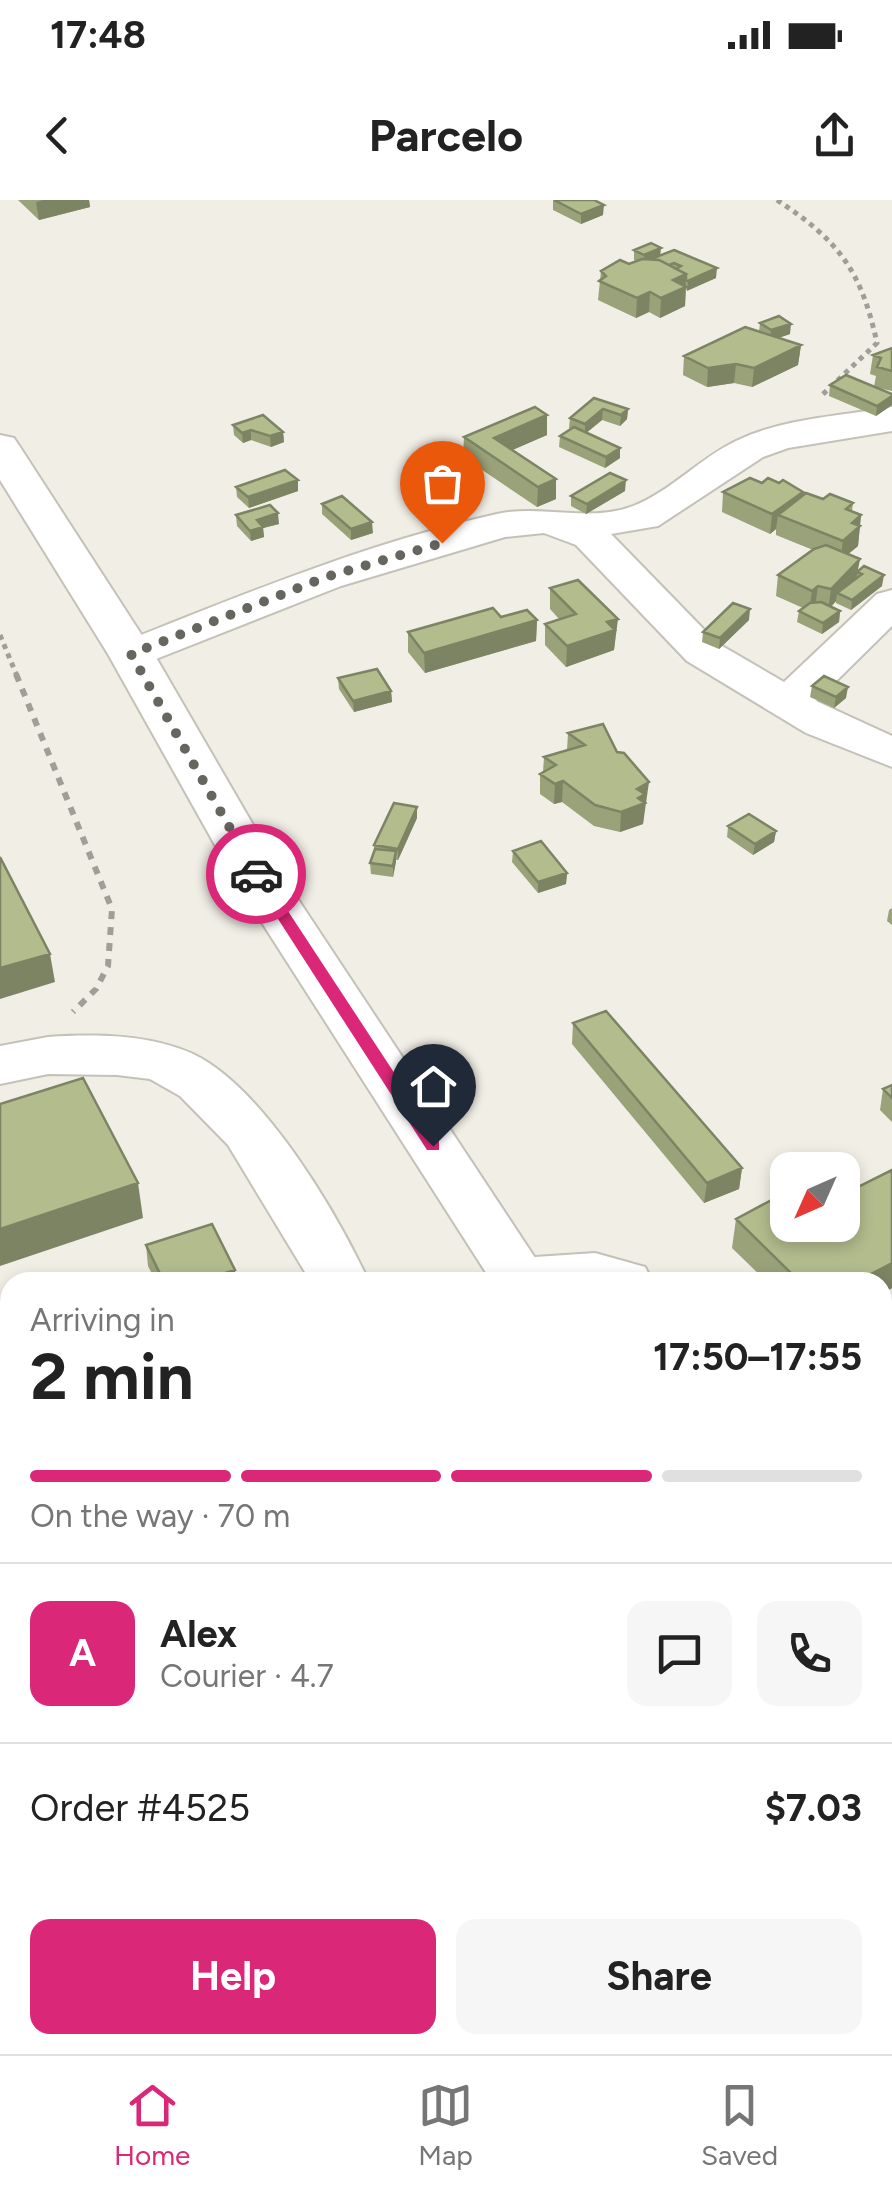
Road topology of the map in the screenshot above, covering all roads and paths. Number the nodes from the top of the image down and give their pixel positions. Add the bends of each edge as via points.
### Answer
1 (777, 200) edge
2 (892, 419) edge
3 (832, 428) junction
4 (0, 447) edge
5 (577, 527) junction
6 (892, 603) edge
7 (0, 634) edge
8 (131, 654) junction
9 (788, 704) junction
10 (892, 753) edge
11 (11, 1061) edge
12 (334, 1272) edge
13 (515, 1272) edge

1 - 3 path via 853,261 871,312 877,343 869,357 837,378 818,401
2 - 3 street
3 - 5 street via 750,450 644,517
4 - 8 main road
5 - 8 street via 544,521 502,525 326,577
5 - 9 street via 702,652
6 - 9 street
7 - 11 path via 112,909 115,953 80,1006
8 - 13 main road via 260,879
9 - 10 street
11 - 12 main road via 136,1056 201,1084 248,1132

